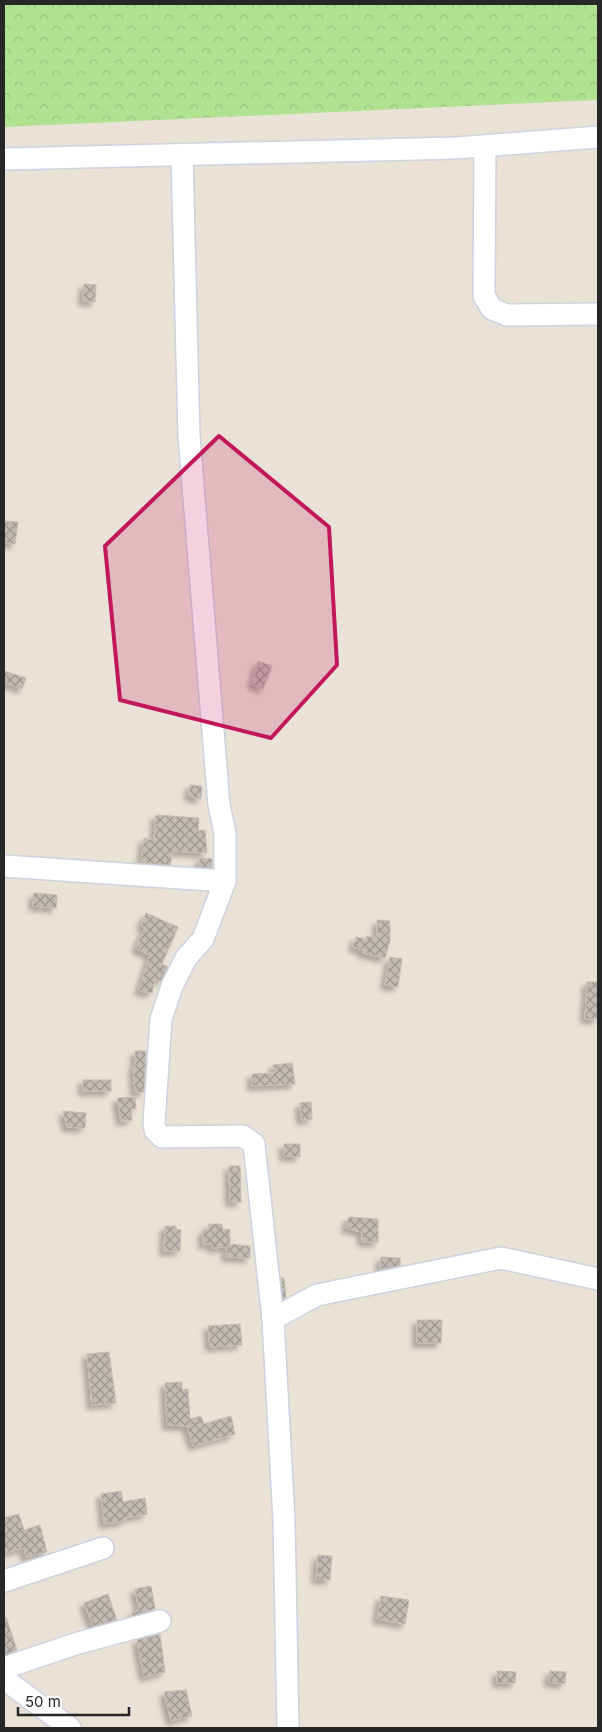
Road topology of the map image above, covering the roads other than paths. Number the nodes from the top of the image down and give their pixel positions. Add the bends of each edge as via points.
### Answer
1 (598, 137) edge
2 (485, 146) junction
3 (182, 155) junction
4 (4, 159) edge
5 (598, 314) edge
6 (4, 866) edge
7 (225, 881) junction
8 (598, 1279) edge
9 (273, 1318) junction
10 (103, 1548) dead end
11 (4, 1581) edge
12 (160, 1621) dead end
13 (4, 1668) edge
14 (4, 1679) edge
15 (70, 1728) edge
16 (288, 1728) edge

1 - 2 street
2 - 3 street
2 - 5 street via 484,296 492,309 507,315
3 - 4 street
3 - 7 street via 189,436 219,805 225,834
6 - 7 street
7 - 9 street via 203,939 186,958 161,1019 154,1123 162,1137 244,1136 254,1144
8 - 9 street via 501,1258 317,1295
9 - 16 street via 284,1520
10 - 11 street
12 - 13 street
14 - 15 street

